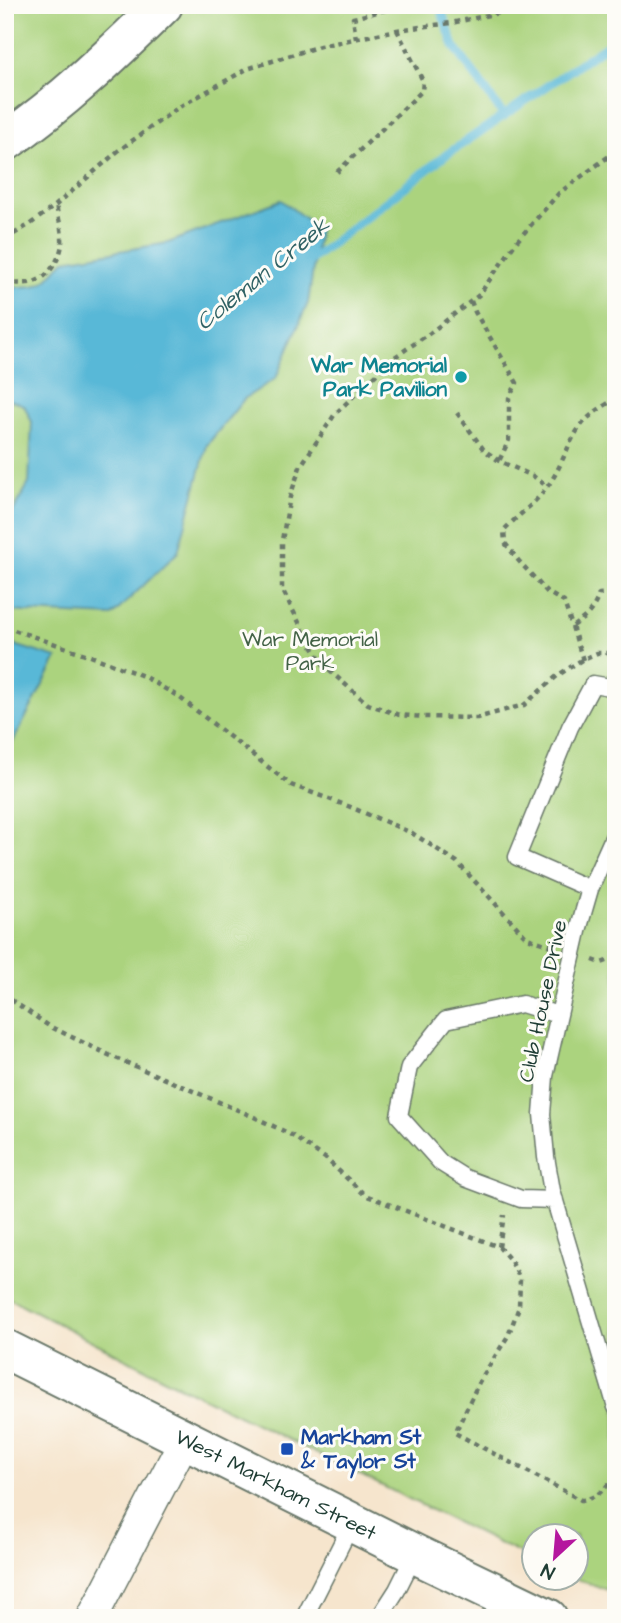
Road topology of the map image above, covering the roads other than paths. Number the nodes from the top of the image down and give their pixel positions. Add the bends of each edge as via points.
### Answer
1 (163, 5) edge
2 (5, 142) edge
3 (616, 688) edge
4 (616, 831) edge
5 (590, 889) junction
6 (558, 1015) junction
7 (555, 1200) junction
8 (5, 1349) edge
9 (616, 1407) edge
10 (185, 1439) junction
11 (353, 1522) junction
12 (415, 1554) junction
13 (510, 1610) edge
14 (92, 1618) edge
15 (304, 1618) edge
16 (379, 1618) edge
17 (548, 1618) edge

1 - 2 main road via 79,85
3 - 5 lane via 593,684 570,727 517,858
4 - 5 lane, Club House Drive
5 - 6 lane, Club House Drive
6 - 7 lane, Club House Drive via 542,1114
6 - 7 lane via 522,1004 446,1020 409,1067 399,1116 441,1163 465,1178 522,1199
7 - 9 lane, Club House Drive
8 - 10 main road, West Markham Street
10 - 11 main road, West Markham Street
10 - 14 street
11 - 12 main road, West Markham Street
11 - 15 lane
12 - 13 main road, West Markham Street
12 - 16 lane
13 - 17 main road, West Markham Street

